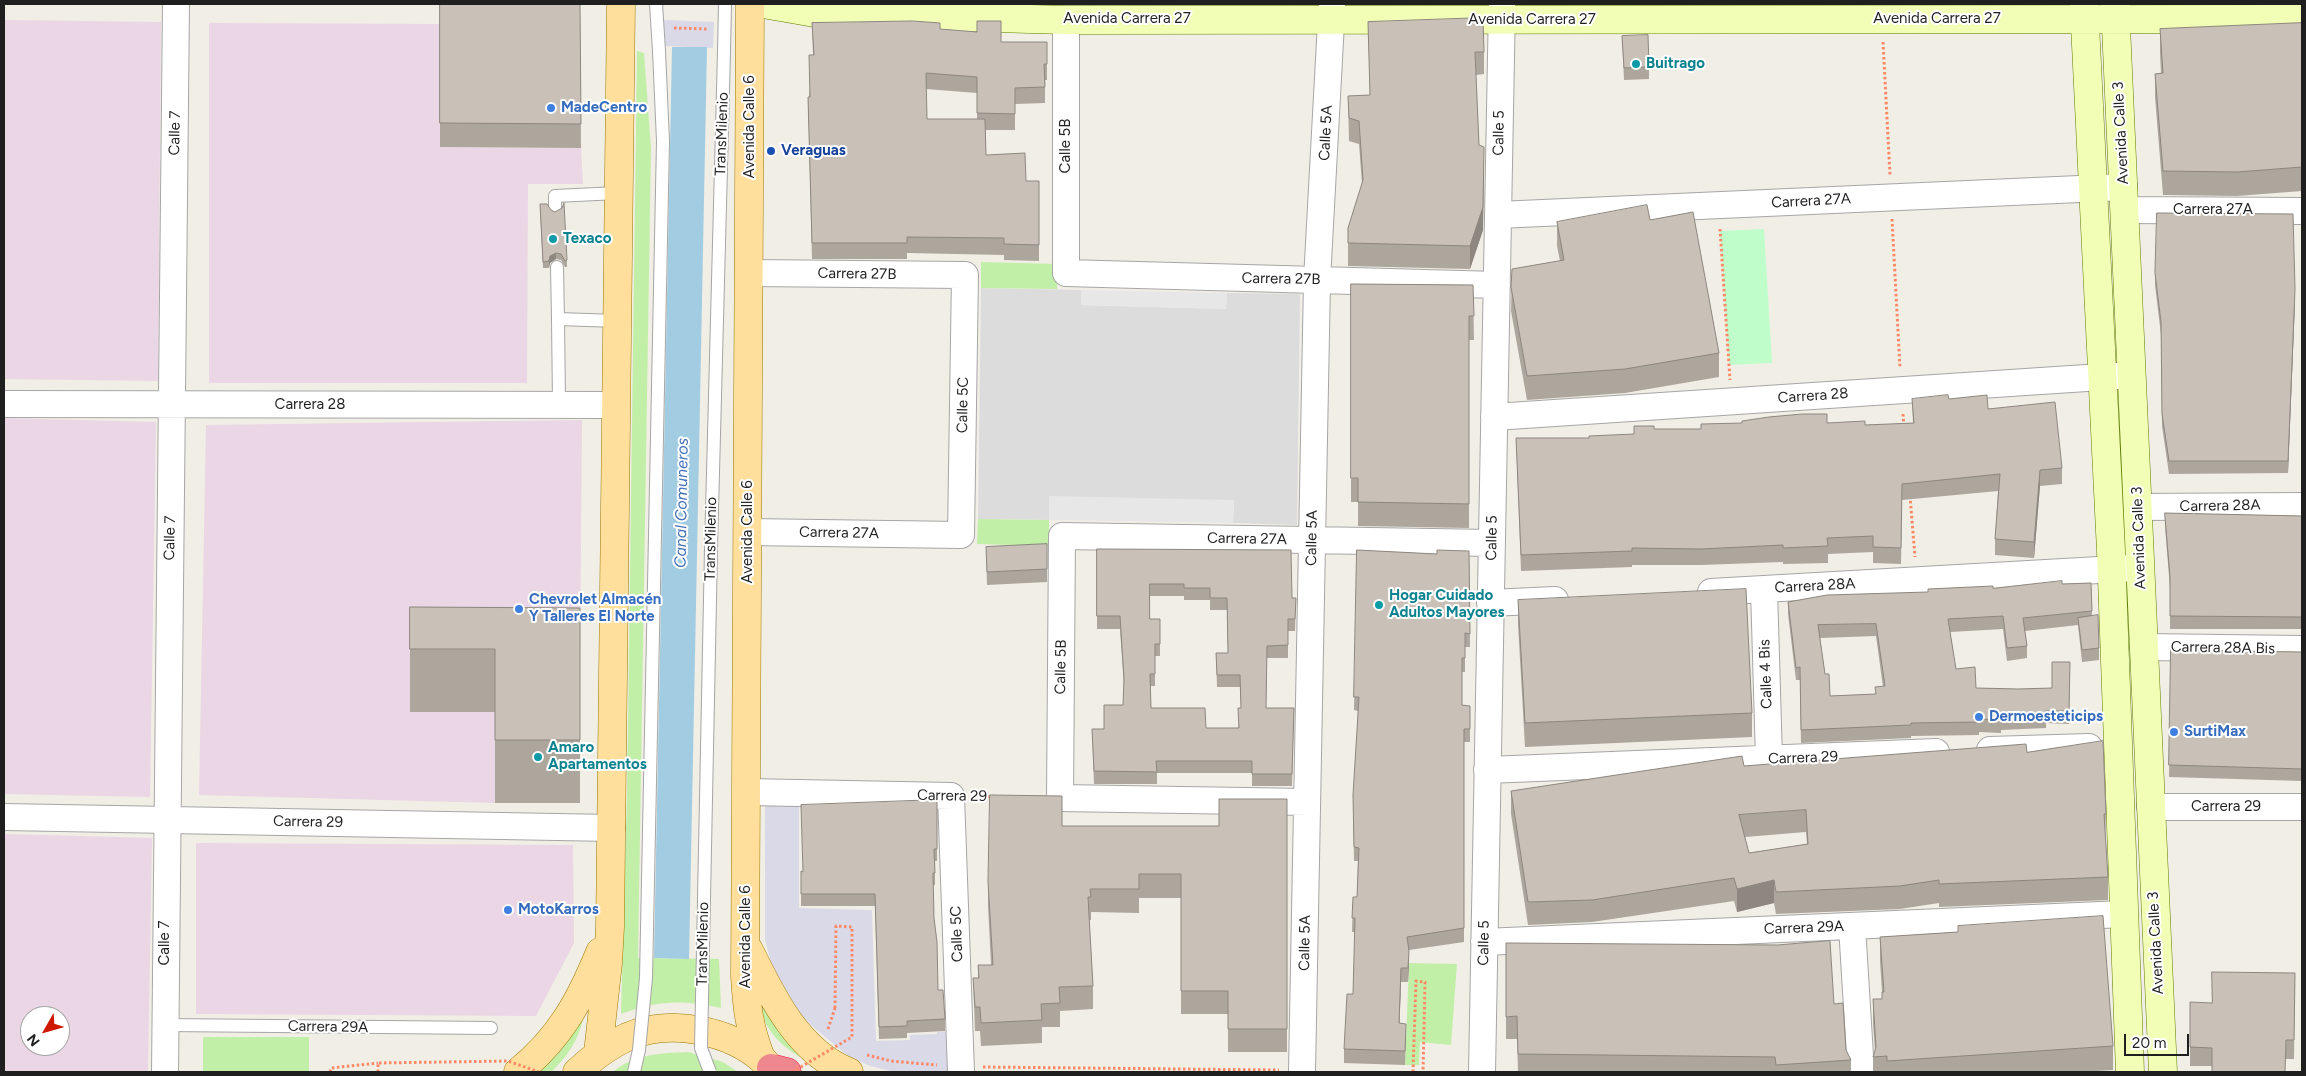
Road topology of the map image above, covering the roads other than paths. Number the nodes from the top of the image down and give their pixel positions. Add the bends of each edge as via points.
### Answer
1 (176, 4) edge
2 (621, 4) edge
3 (656, 4) edge
4 (725, 4) edge
5 (750, 4) edge
6 (763, 4) edge
7 (1331, 11) edge
8 (2085, 11) edge
9 (2116, 11) edge
10 (1502, 12) edge
11 (2302, 19) edge
12 (1066, 20) junction
13 (2093, 188) junction
14 (618, 193) junction
15 (2124, 199) junction
16 (555, 210) edge
17 (2302, 211) edge
18 (1498, 215) junction
19 (557, 267) dead end
20 (749, 273) junction
21 (1066, 273) joint
22 (965, 275) joint
23 (1317, 280) junction
24 (1496, 284) junction
25 (558, 319) junction
26 (617, 321) junction
27 (2132, 375) junction
28 (2102, 376) junction
29 (559, 403) junction
30 (4, 404) edge
31 (616, 405) junction
32 (172, 406) junction
33 (1494, 417) junction
34 (2302, 506) edge
35 (2137, 507) junction
36 (748, 532) junction
37 (960, 535) joint
38 (1062, 536) joint
39 (1312, 540) junction
40 (1492, 543) junction
41 (2140, 568) junction
42 (2111, 570) junction
43 (1764, 589) junction
44 (1686, 593) edge
45 (1578, 599) edge
46 (1490, 604) junction
47 (2143, 647) junction
48 (2302, 650) edge
49 (2118, 746) junction
50 (1768, 759) junction
51 (1487, 770) junction
52 (747, 792) junction
53 (951, 796) joint
54 (1307, 802) junction
55 (2150, 807) junction
56 (2302, 807) edge
57 (4, 817) edge
58 (166, 818) junction
59 (612, 828) junction
60 (2124, 914) junction
61 (1852, 926) junction
62 (610, 927) junction
63 (1484, 942) junction
64 (746, 944) junction
65 (165, 1025) junction
66 (490, 1028) dead end
67 (598, 1053) junction
68 (851, 1057) edge
69 (777, 1069) edge
70 (961, 1070) edge
71 (1302, 1071) edge
72 (165, 1072) edge
73 (518, 1072) edge
74 (577, 1072) edge
75 (634, 1072) edge
76 (710, 1072) edge
77 (1482, 1072) edge
78 (1861, 1072) edge
79 (2130, 1072) edge
80 (2162, 1072) edge

1 - 32 street, Calle 7
2 - 14 main road
3 - 75 lane, bridge via 663,141 648,908 646,978
4 - 76 lane, TransMilenio, bridge via 701,1048
5 - 20 main road, Avenida Calle 6
6 - 12 street, Avenida Carrera 27 via 815,13
7 - 10 street, Avenida Carrera 27
7 - 12 street, Avenida Carrera 27
7 - 23 street, Calle 5A
8 - 9 street, Avenida Carrera 27
8 - 10 street, Avenida Carrera 27 via 1882,20
8 - 13 street, Avenida Calle 3
9 - 11 street, Avenida Carrera 27
9 - 15 street, Avenida Calle 3
10 - 18 street, Calle 5
12 - 21 street, Calle 5B
13 - 15 street, Carrera 27A
13 - 18 street, Carrera 27A
13 - 28 street, Avenida Calle 3
14 - 16 lane via 555,196
14 - 26 main road
15 - 17 street, Carrera 27A
15 - 27 street, Avenida Calle 3
18 - 24 street, Calle 5
19 - 25 lane
20 - 22 street, Carrera 27B
20 - 36 main road, Avenida Calle 6
21 - 23 street, Carrera 27B
22 - 37 street, Calle 5C
23 - 24 street, Carrera 27B
23 - 39 street, Calle 5A
24 - 33 street, Calle 5
25 - 26 lane
25 - 29 lane
26 - 31 main road
27 - 28 street, Carrera 28
27 - 35 street, Avenida Calle 3
28 - 33 street, Carrera 28
28 - 42 street, Avenida Calle 3
29 - 31 street, Carrera 28
29 - 32 street, Carrera 28
30 - 32 street, Carrera 28
31 - 59 main road
32 - 58 street, Calle 7
33 - 40 street, Calle 5
34 - 35 street, Carrera 28A
35 - 41 street, Avenida Calle 3
36 - 37 street, Carrera 27A
36 - 52 main road, Avenida Calle 6
38 - 39 street, Carrera 27A
38 - 54 street, Calle 5B via 1060,798
39 - 40 street, Carrera 27A
39 - 54 street, Calle 5A
40 - 46 street, Calle 5
41 - 42 street, Carrera 28A
41 - 47 street, Avenida Calle 3
42 - 43 street, Carrera 28A
42 - 49 street, Avenida Calle 3
43 - 44 street, Carrera 28A
43 - 50 street, Calle 4 Bis
45 - 46 street
46 - 51 street, Calle 5
47 - 48 street, Carrera 28A Bis
47 - 55 street, Avenida Calle 3
49 - 50 street, Carrera 29
49 - 60 street, Avenida Calle 3
50 - 51 street, Carrera 29
51 - 63 street, Calle 5
52 - 53 street, Carrera 29
52 - 64 main road, Avenida Calle 6
53 - 70 street, Calle 5C
54 - 71 street, Calle 5A
55 - 56 street, Carrera 29
55 - 80 street, Avenida Calle 3
57 - 58 street, Carrera 29
58 - 59 street, Carrera 29
58 - 65 street, Calle 7
59 - 62 main road
60 - 61 street, Carrera 29A
60 - 79 street, Avenida Calle 3
61 - 63 street, Carrera 29A
61 - 78 street
62 - 67 main road
62 - 73 main road via 584,992 568,1019 547,1045
63 - 77 street, Calle 5
64 - 68 main road via 765,984 796,1033 826,1061
64 - 69 main road, Avenida Calle 6 via 750,1030
65 - 66 lane, Carrera 29A
65 - 72 street, Calle 7
67 - 69 main road via 629,1036 663,1028 698,1030 732,1040
67 - 74 main road

